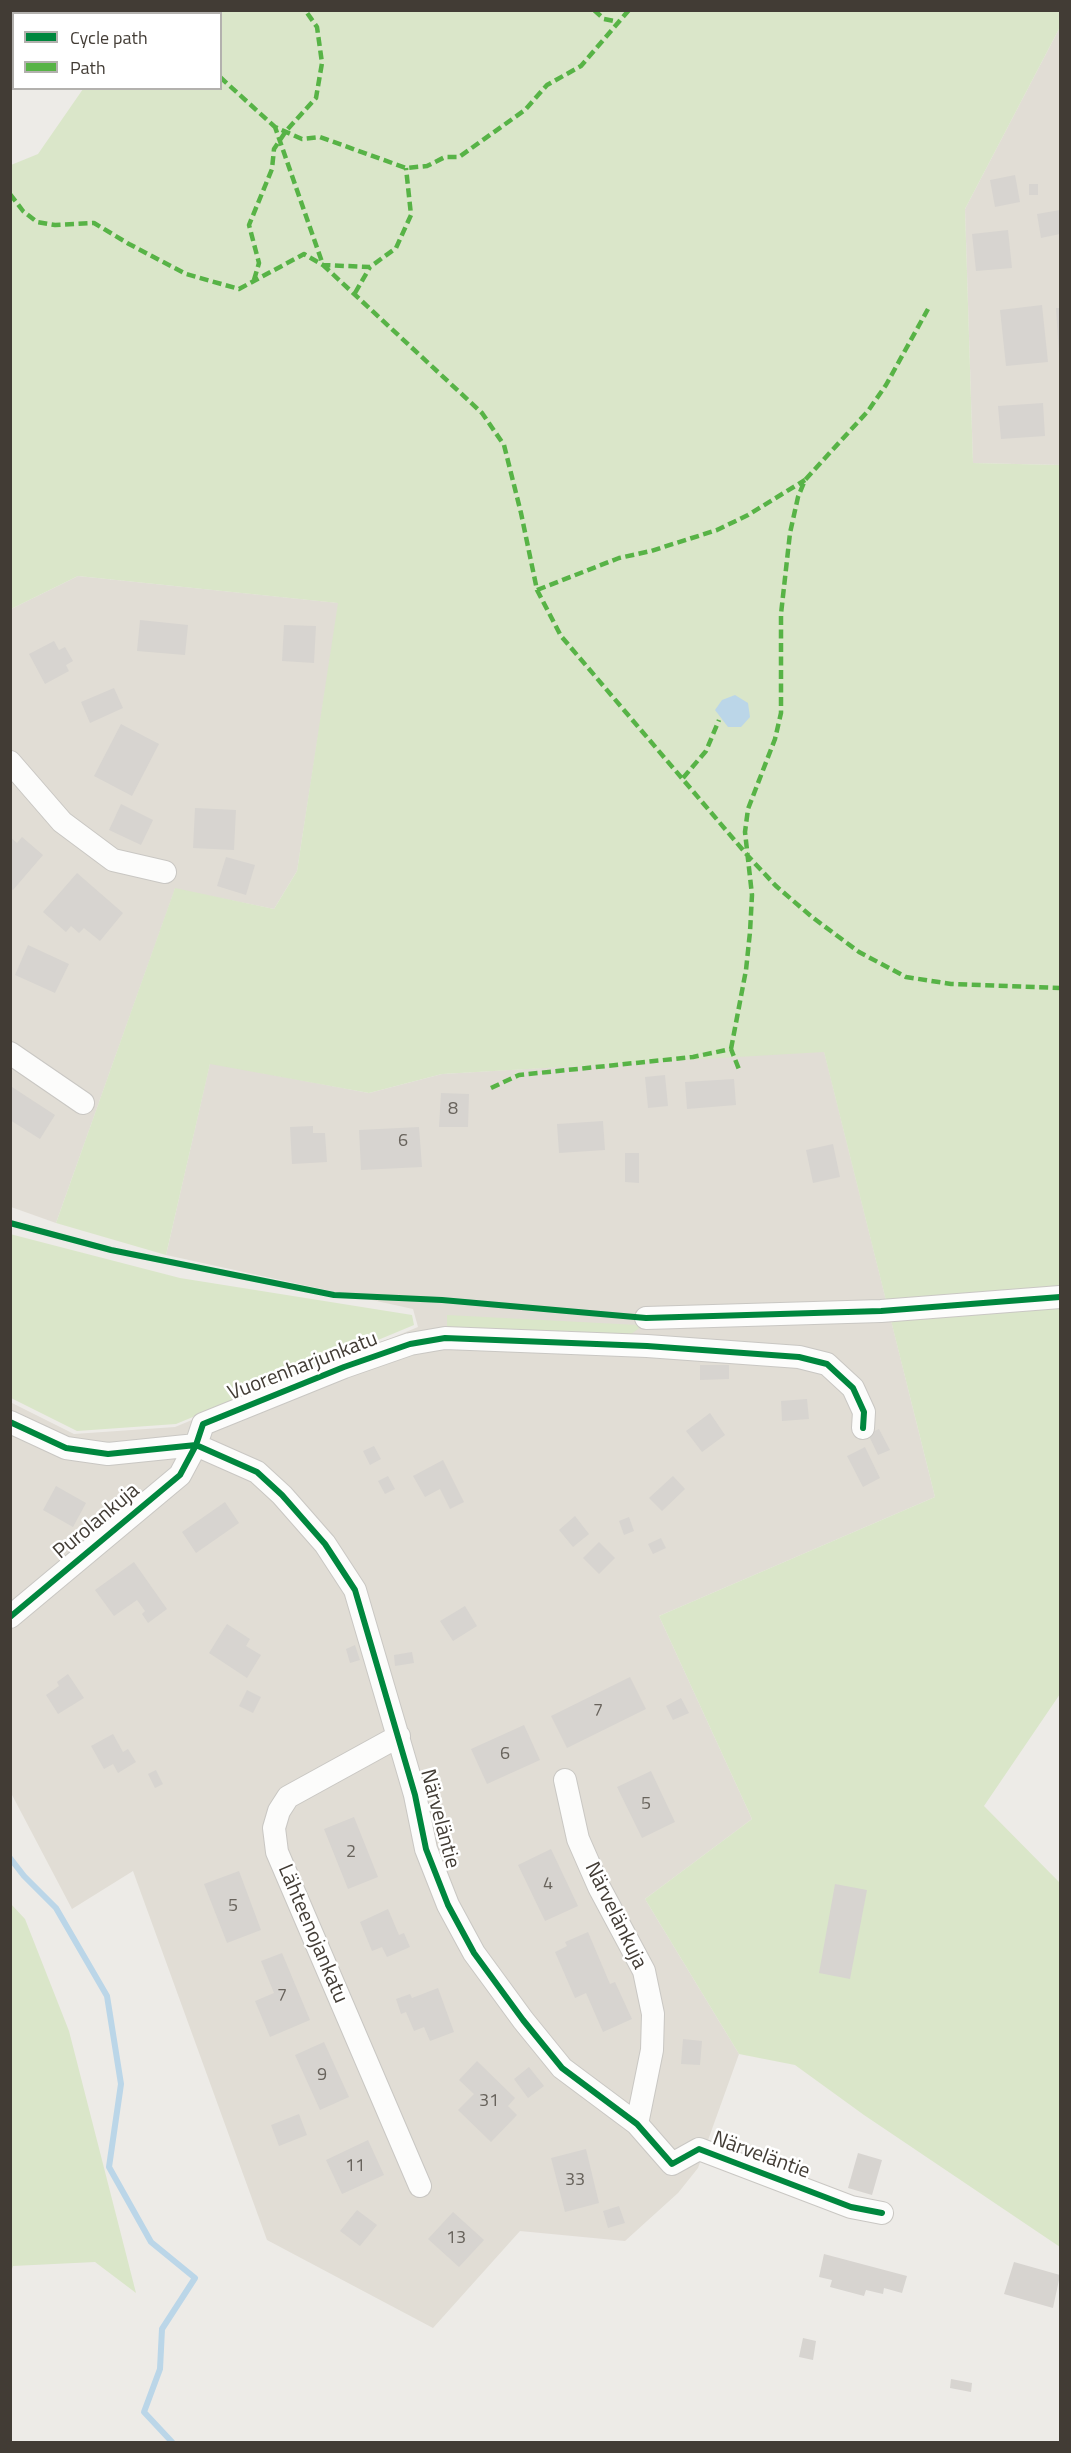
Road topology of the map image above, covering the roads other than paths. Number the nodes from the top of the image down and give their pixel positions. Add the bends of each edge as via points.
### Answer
1 (10, 762) edge
2 (165, 872) dead end
3 (10, 1053) edge
4 (82, 1103) dead end
5 (1060, 1297) edge
6 (646, 1318) dead end
7 (10, 1422) edge
8 (863, 1428) dead end
9 (196, 1445) junction
10 (10, 1617) edge
11 (399, 1736) junction
12 (565, 1780) dead end
13 (636, 2124) junction
14 (420, 2186) dead end
15 (882, 2213) dead end

1 - 2 street via 62,822 113,860
3 - 4 street
5 - 6 street via 881,1311
7 - 9 street via 66,1448 108,1454
8 - 9 street, Vuorenharjunkatu via 864,1412 853,1388 827,1364 799,1357 445,1338 410,1344 344,1367 203,1424
9 - 10 street, Purolankuja via 180,1475
9 - 11 street, Närveläntie via 256,1472 282,1494 326,1544 355,1590
11 - 13 street, Närveläntie via 426,1849 448,1905 474,1953 562,2068
11 - 14 street, Lähteenojankatu via 288,1797 274,1828 277,1852
12 - 13 street, Närvelänkuja via 578,1839 644,1971 653,2014 652,2050
13 - 15 street, Närveläntie via 672,2164 699,2149 851,2207

